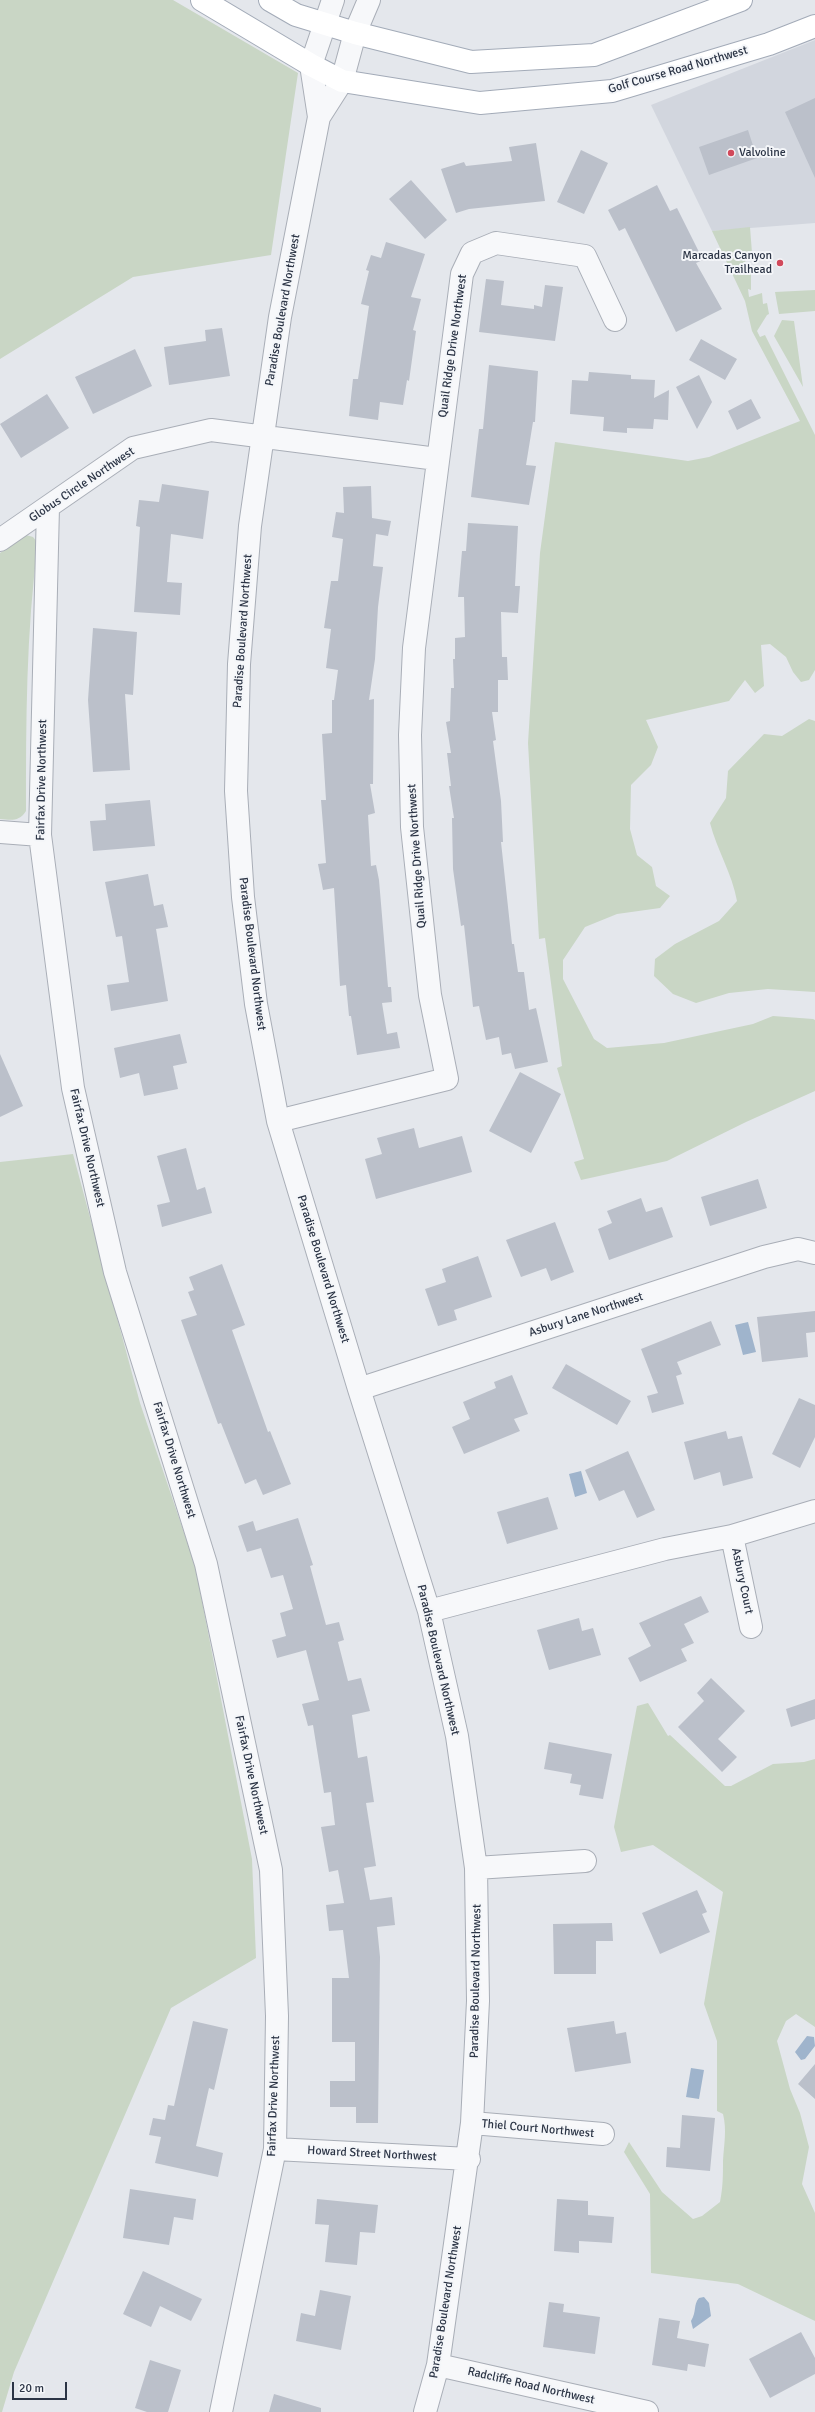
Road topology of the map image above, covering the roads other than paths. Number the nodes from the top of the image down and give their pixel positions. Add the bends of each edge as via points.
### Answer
1 (202, 0) edge
2 (270, 0) edge
3 (333, 0) edge
4 (369, 0) edge
5 (741, 0) edge
6 (324, 23) junction
7 (815, 26) edge
8 (355, 33) junction
9 (311, 65) junction
10 (342, 81) junction
11 (319, 117) junction
12 (615, 320) dead end
13 (262, 435) junction
14 (437, 459) junction
15 (48, 507) junction
16 (0, 540) edge
17 (0, 832) edge
18 (40, 835) junction
19 (278, 1120) junction
20 (815, 1253) edge
21 (359, 1389) junction
22 (815, 1511) edge
23 (732, 1536) junction
24 (429, 1611) junction
25 (751, 1627) dead end
26 (585, 1861) dead end
27 (476, 1868) junction
28 (472, 2123) junction
29 (603, 2134) dead end
30 (275, 2149) junction
31 (468, 2159) junction
32 (438, 2365) junction
33 (221, 2412) edge
34 (425, 2412) edge
35 (647, 2412) edge

1 - 9 main road, Golf Course Road Northwest
2 - 6 main road via 296,15
3 - 6 street, Paradise Boulevard Northwest
4 - 8 street, Paradise Boulevard Northwest
5 - 8 main road via 594,55 471,62
6 - 8 main road
6 - 9 street, Paradise Boulevard Northwest
7 - 10 main road, Golf Course Road Northwest via 769,44 612,91 480,103
8 - 10 street, Paradise Boulevard Northwest
9 - 10 main road, Golf Course Road Northwest
9 - 11 street, Paradise Boulevard Northwest
10 - 11 street, Paradise Boulevard Northwest
11 - 13 street, Paradise Boulevard Northwest via 280,317
12 - 14 street, Quail Ridge Drive Northwest via 585,256 496,243 472,253 462,274
13 - 14 street
13 - 15 street, Globus Circle Northwest via 211,430 133,448
13 - 19 street, Paradise Boulevard Northwest via 250,526 239,664 236,791 243,897 256,1004
14 - 19 street, Quail Ridge Drive Northwest via 414,648 410,735 412,827 430,995 447,1079
15 - 16 street, Globus Circle Northwest
15 - 18 street, Fairfax Drive Northwest
17 - 18 street
18 - 30 street, Fairfax Drive Northwest via 75,1095 115,1272 206,1564 271,1870 277,2016
19 - 21 street, Paradise Boulevard Northwest
20 - 21 street, Asbury Lane Northwest via 798,1249 764,1257
21 - 24 street, Paradise Boulevard Northwest
22 - 23 street
23 - 24 street via 665,1549
23 - 25 street, Asbury Court
24 - 27 street, Paradise Boulevard Northwest via 457,1736
26 - 27 street
27 - 28 street, Paradise Boulevard Northwest via 478,2000
28 - 29 street, Thiel Court Northwest
28 - 31 street, Paradise Boulevard Northwest
30 - 31 street, Howard Street Northwest
30 - 33 street, Fairfax Drive Northwest
31 - 32 street, Paradise Boulevard Northwest
32 - 34 street, Paradise Boulevard Northwest
32 - 35 street, Radcliffe Road Northwest

